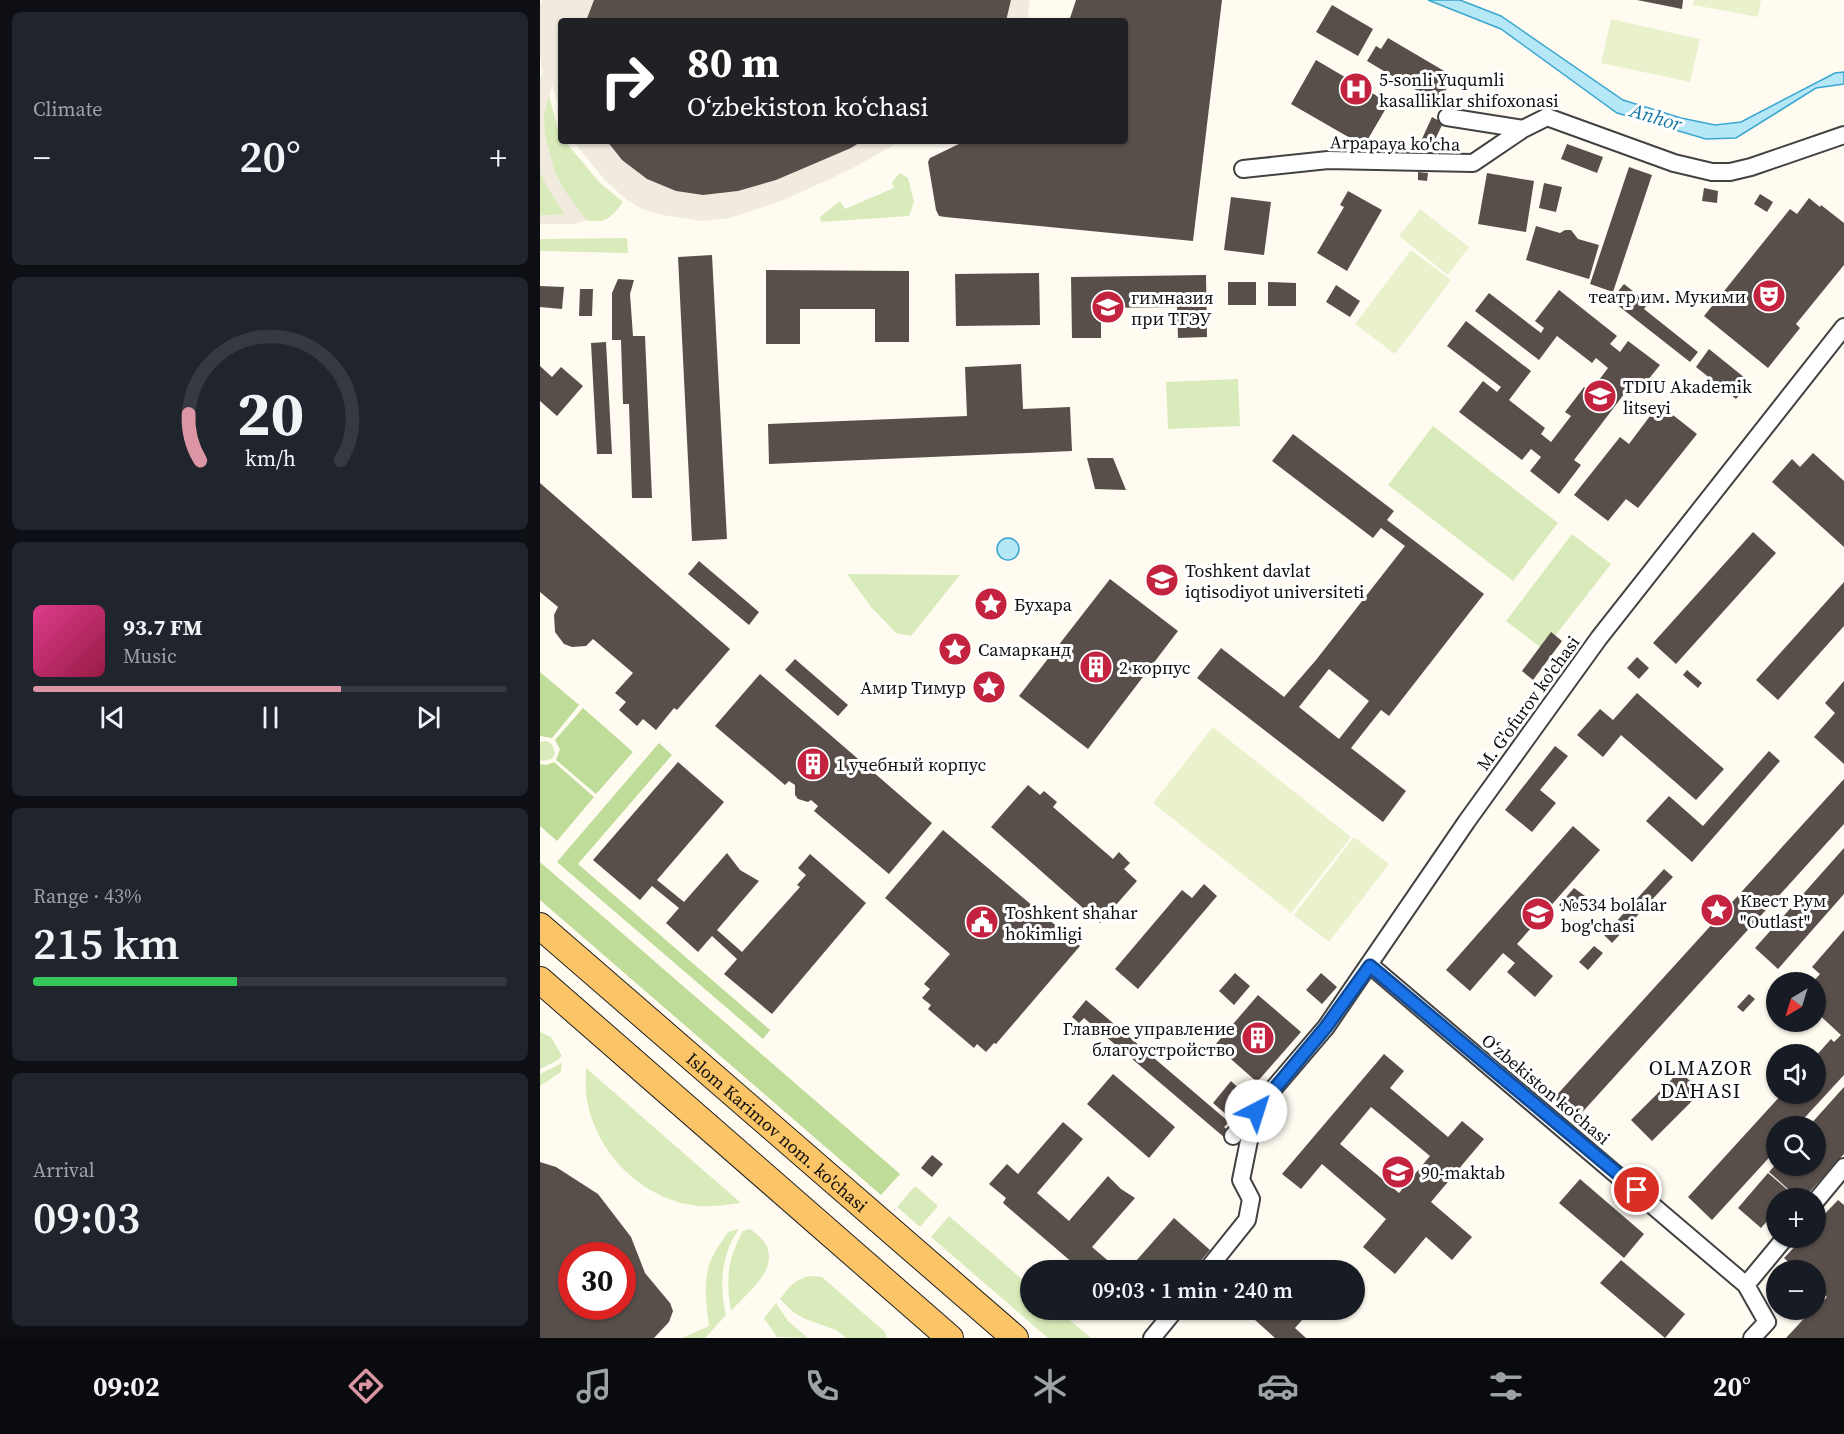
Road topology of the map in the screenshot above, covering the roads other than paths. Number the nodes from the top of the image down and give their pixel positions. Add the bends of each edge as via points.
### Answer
1 (1447, 117) dead end
2 (1523, 129) junction
3 (1844, 135) edge
4 (1243, 169) dead end
5 (1844, 327) edge
6 (540, 926) edge
7 (581, 962) junction
8 (1370, 966) junction
9 (547, 986) edge
10 (1256, 1111) junction
11 (1233, 1136) dead end
12 (1844, 1167) edge
13 (1826, 1189) edge
14 (876, 1217) junction
15 (1777, 1248) edge
16 (849, 1249) junction
17 (1215, 1260) edge
18 (1746, 1285) junction
19 (1167, 1320) edge
20 (945, 1336) edge
21 (1015, 1338) edge
22 (1152, 1338) edge
23 (1752, 1338) edge

1 - 2 street
2 - 3 street, Arpapaya ko'cha via 1546,117 1674,163 1721,172 1751,167
2 - 4 street, Arpapaya ko'cha via 1473,163 1328,160
5 - 8 street, M. G'ofurov ko'chasi via 1599,638 1467,821
6 - 7 main road, Islom Karimov nom. ko'chasi
7 - 9 main road
7 - 14 main road, Islom Karimov nom. ko'chasi
8 - 10 street, M. G'ofurov ko'chasi via 1326,1027
8 - 18 street, O‘zbekiston ko‘chasi
9 - 16 main road
10 - 11 street, M. G'ofurov ko'chasi
10 - 17 street, M. G'ofurov ko'chasi via 1241,1180 1251,1199 1247,1220
12 - 13 street
14 - 16 main road
14 - 21 main road, Islom Karimov nom. ko'chasi
15 - 18 street
16 - 20 main road
18 - 23 street, O‘zbekiston ko‘chasi via 1767,1322
19 - 22 street

